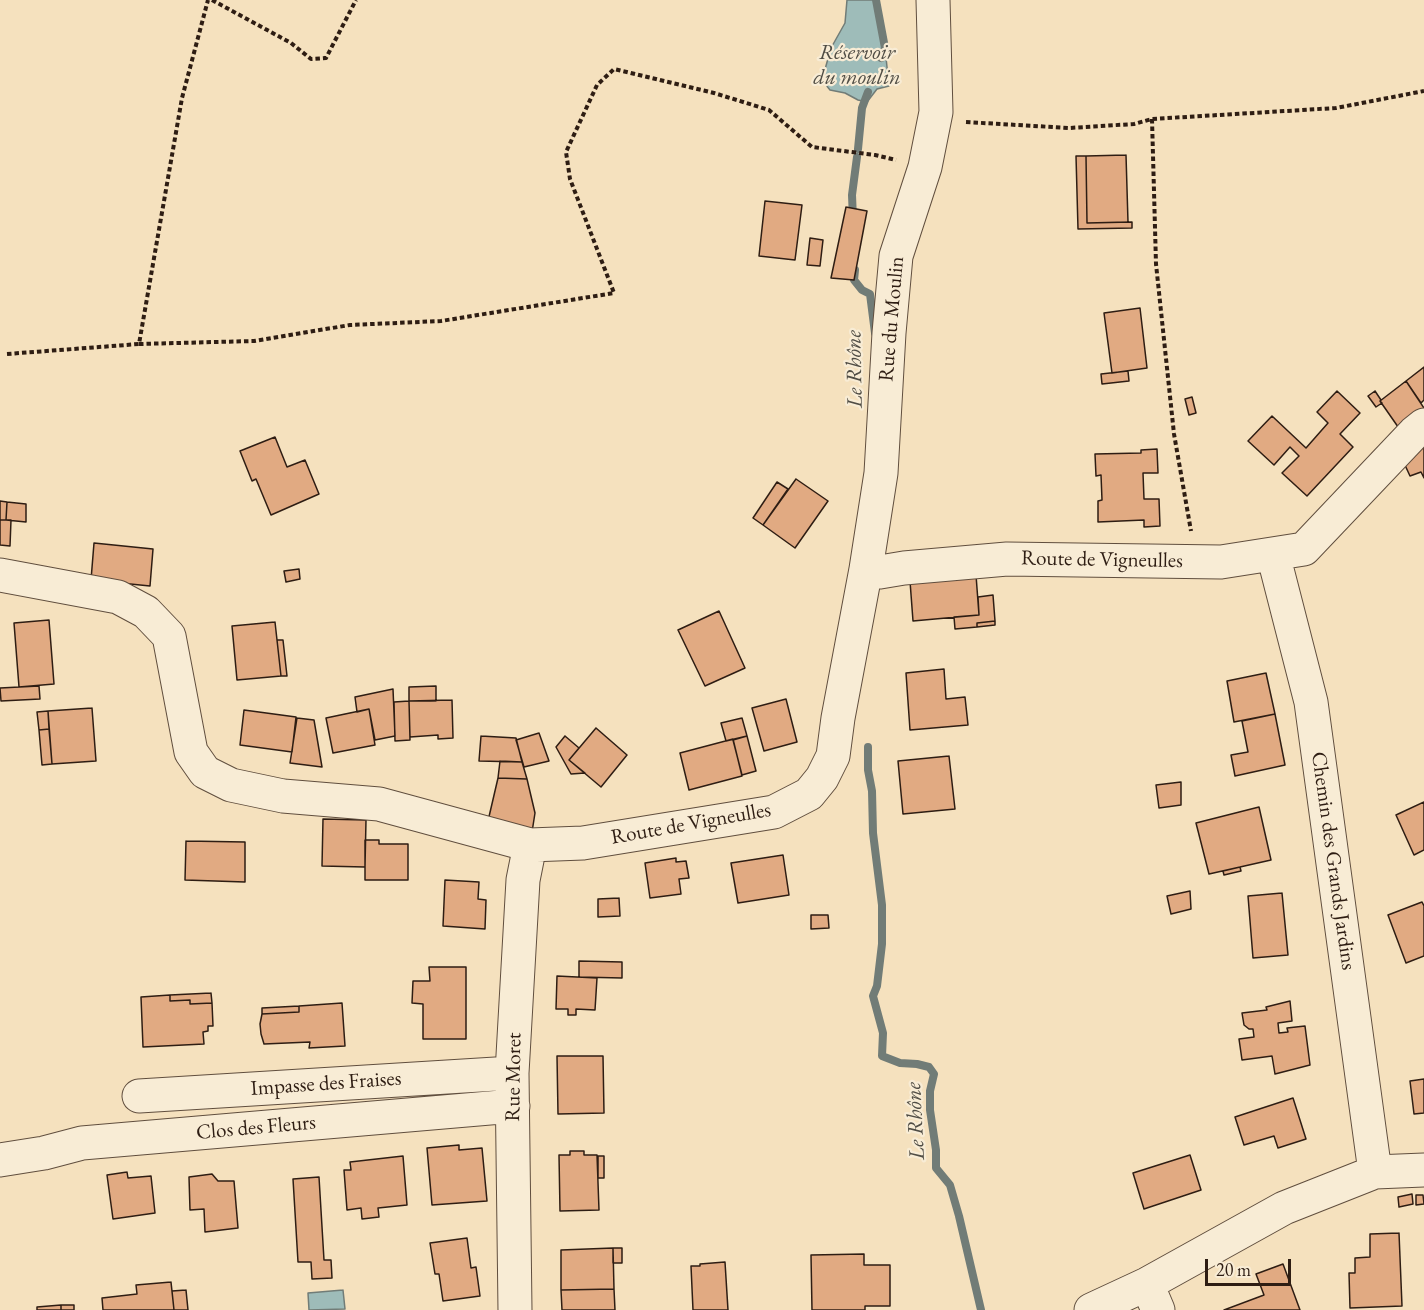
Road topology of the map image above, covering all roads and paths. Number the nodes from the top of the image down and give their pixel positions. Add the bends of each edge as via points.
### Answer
1 (210, 0) edge
2 (356, 0) edge
3 (933, 0) edge
4 (1424, 91) edge
5 (936, 112) junction
6 (1152, 119) junction
7 (925, 167) junction
8 (139, 344) junction
9 (7, 354) dead end
10 (1424, 425) edge
11 (1273, 554) junction
12 (1196, 561) junction
13 (866, 569) junction
14 (0, 574) edge
15 (530, 845) junction
16 (512, 1072) junction
17 (139, 1096) dead end
18 (513, 1106) junction
19 (0, 1160) edge
20 (1424, 1170) edge
21 (1375, 1172) junction
22 (1152, 1297) edge
23 (515, 1310) edge
24 (1091, 1310) edge

1 - 2 path via 291,42 311,59 326,58
1 - 8 path via 182,98
3 - 5 street, Rue du Moulin
4 - 6 path via 1336,108
5 - 6 path via 962,122 1069,128 1134,124
5 - 7 street, Rue du Moulin
6 - 12 path via 1157,275 1174,434
7 - 8 path via 875,155 812,147 770,110 614,69 597,85 566,152 570,179 614,293 441,321 350,325 254,341
7 - 13 street, Rue du Moulin via 896,256 881,473
8 - 9 path
10 - 11 street, Route de Vigneulles via 1304,549
11 - 12 street, Route de Vigneulles via 1221,562
11 - 21 street, Chemin des Grands Jardins via 1311,702
12 - 13 street, Route de Vigneulles via 1007,559 880,572
13 - 15 street, Route de Vigneulles via 833,756 809,794 774,812 583,843
14 - 15 street, Route de Vigneulles via 118,597 146,612 169,636 191,752 205,772 214,777 231,785 283,796 379,804
15 - 16 street, Rue Moret via 523,880
16 - 17 street, Impasse des Fraises
16 - 18 street, Rue Moret
18 - 19 street, Clos des Fleurs via 82,1143
18 - 23 street, Rue Moret
20 - 21 street
21 - 22 street via 1284,1208
22 - 24 street

